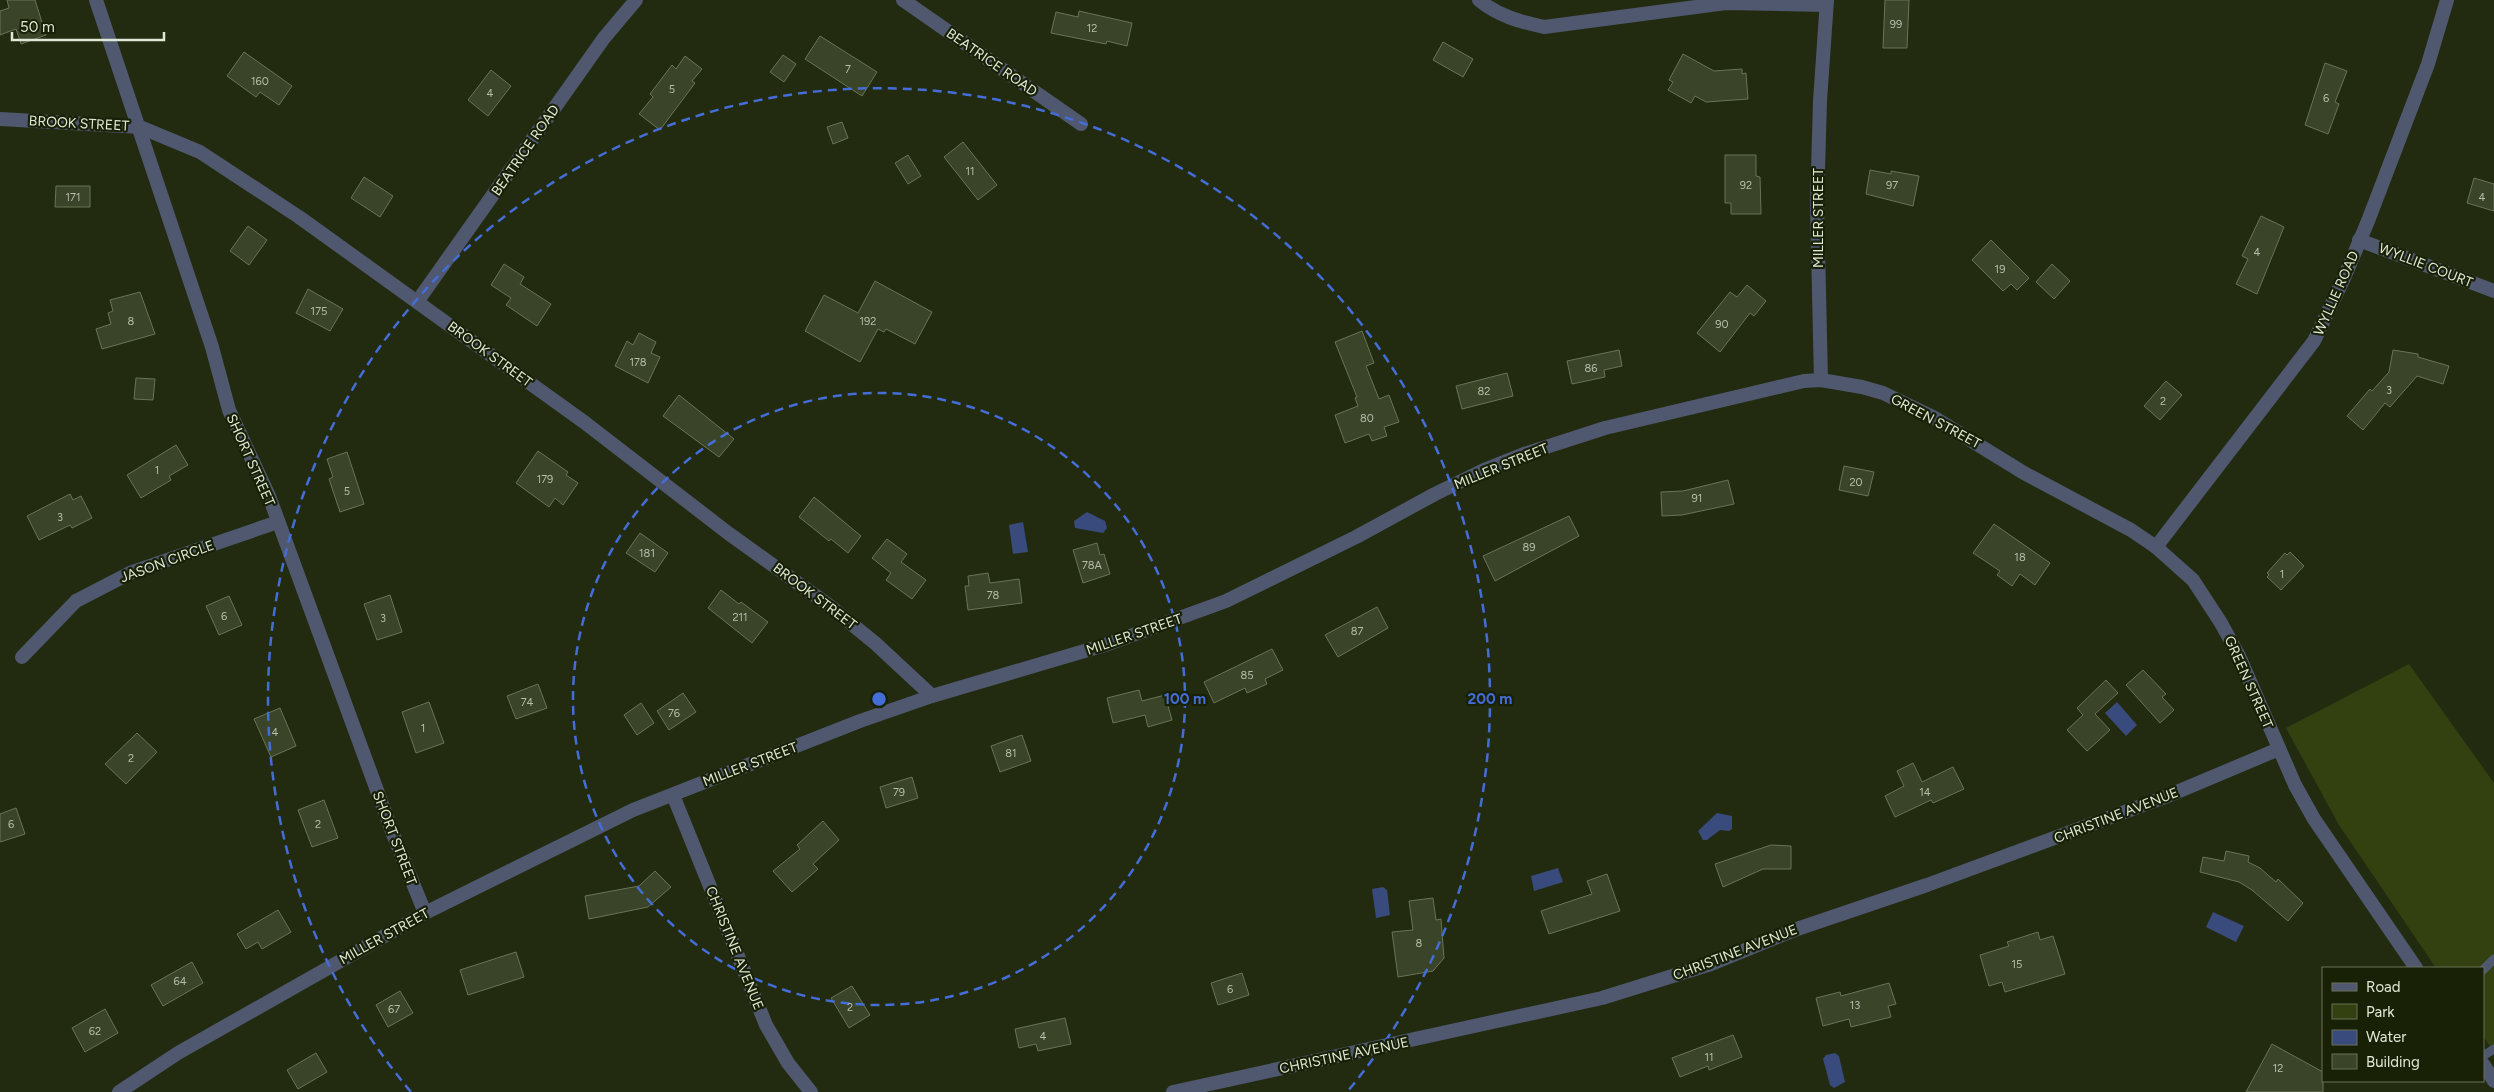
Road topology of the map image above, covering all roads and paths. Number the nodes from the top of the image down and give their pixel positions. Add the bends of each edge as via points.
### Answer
1 (96, 0) edge
2 (636, 0) edge
3 (903, 0) edge
4 (1479, 0) edge
5 (2447, 0) edge
6 (1827, 3) edge
7 (0, 119) edge
8 (1080, 124) dead end
9 (140, 126) junction
10 (2358, 240) junction
11 (2494, 291) edge
12 (418, 302) junction
13 (1822, 380) junction
14 (278, 522) junction
15 (2156, 547) junction
16 (22, 657) dead end
17 (932, 696) junction
18 (2279, 749) junction
19 (673, 795) junction
20 (424, 913) junction
21 (2494, 960) edge
22 (2415, 967) edge
23 (2484, 969) edge
24 (2484, 1066) edge
25 (2494, 1081) edge
26 (119, 1092) edge
27 (811, 1092) edge
28 (1173, 1092) edge

1 - 9 street, SHORT STREET
2 - 12 street, BEATRICE ROAD via 604,38
3 - 8 street, BEATRICE ROAD
4 - 6 street via 1519,22 1544,27 1726,3
5 - 10 street, WYLLIE ROAD via 2428,64
6 - 13 street, MILLER STREET via 1817,205
7 - 9 street, BROOK STREET
9 - 12 street, BROOK STREET via 200,152 299,217
9 - 14 street, SHORT STREET via 212,347 229,410
10 - 11 street, WYLLIE COURT
10 - 15 street, WYLLIE ROAD via 2314,341
12 - 17 street, BROOK STREET via 827,604 875,642
13 - 15 street, GREEN STREET via 1883,393 1933,417 2024,473 2105,515
13 - 17 street, MILLER STREET via 1804,381 1605,428 1524,454 1435,494 1226,601 1108,644
14 - 16 street, JASON CIRCLE via 132,572 76,601
14 - 20 street, SHORT STREET
15 - 18 street, GREEN STREET via 2193,580 2221,623 2239,656
17 - 19 street, MILLER STREET
18 - 22 street, GREEN STREET via 2314,819
18 - 28 street, CHRISTINE AVENUE via 2165,798 1797,929 1711,964 1602,998
19 - 20 street, MILLER STREET via 633,810
19 - 27 street, CHRISTINE AVENUE via 766,1025 788,1064
20 - 26 street, MILLER STREET via 178,1053
21 - 23 lane
24 - 25 street

